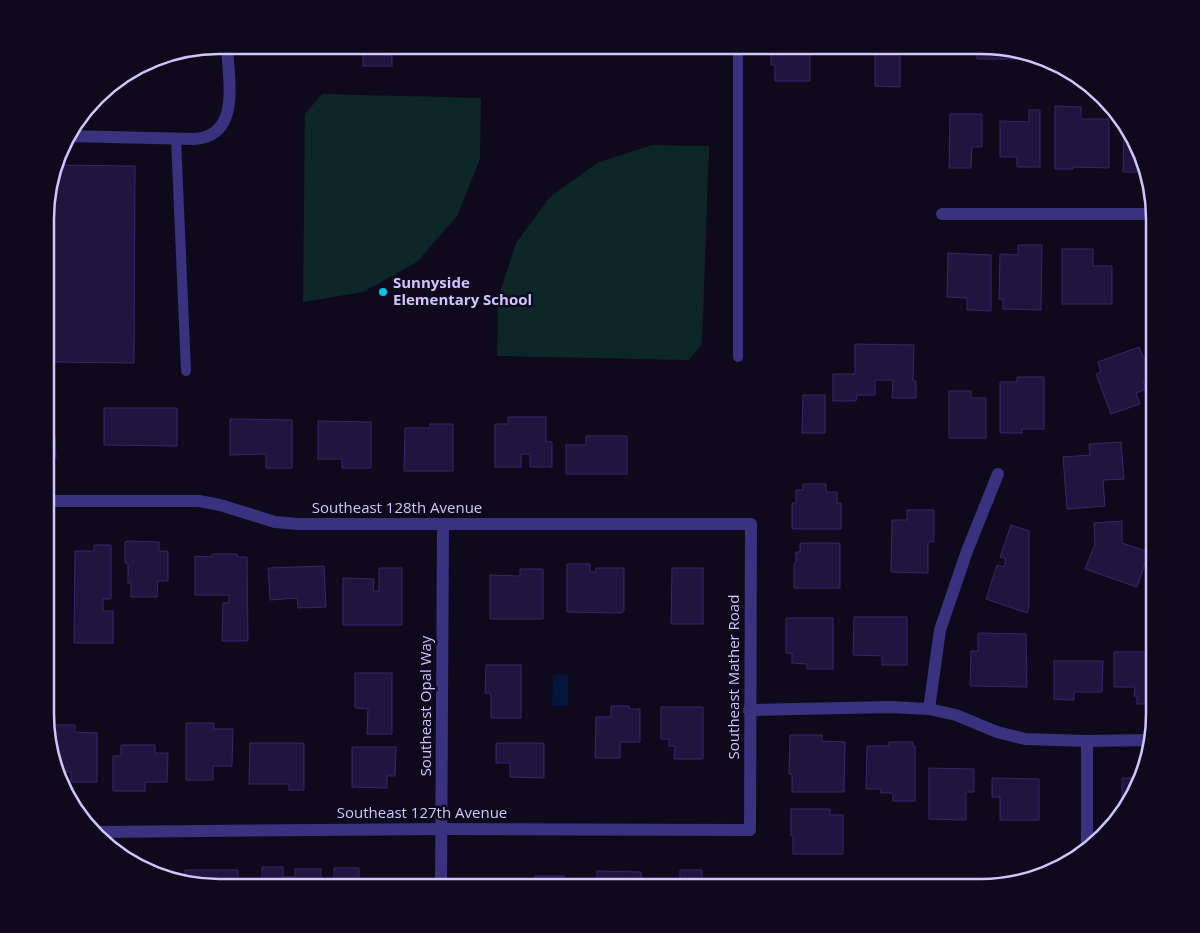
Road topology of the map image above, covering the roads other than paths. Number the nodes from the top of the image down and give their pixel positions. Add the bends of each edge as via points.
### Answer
1 (227, 54) edge
2 (738, 54) edge
3 (76, 136) edge
4 (176, 139) junction
5 (942, 214) dead end
6 (1146, 214) edge
7 (738, 357) dead end
8 (186, 370) dead end
9 (998, 474) dead end
10 (54, 501) edge
11 (443, 524) junction
12 (750, 524) joint
13 (929, 709) junction
14 (750, 710) junction
15 (1144, 740) edge
16 (1087, 741) junction
17 (441, 829) junction
18 (750, 830) joint
19 (103, 832) edge
20 (1087, 840) edge
21 (441, 879) edge

1 - 4 street via 228,114 223,126 205,139
2 - 7 lane
3 - 4 street
4 - 8 lane
5 - 6 street
9 - 13 street via 940,630
10 - 11 street, Southeast 128th Avenue via 199,501 298,524
11 - 12 street, Southeast 128th Avenue
11 - 17 street, Southeast Opal Way
12 - 14 street, Southeast Mather Road
13 - 14 street
13 - 16 street via 1025,739
14 - 18 street, Southeast Mather Road
15 - 16 street
16 - 20 street
17 - 18 street, Southeast 127th Avenue
17 - 19 street, Southeast 127th Avenue
17 - 21 street, Southeast Opal Way

